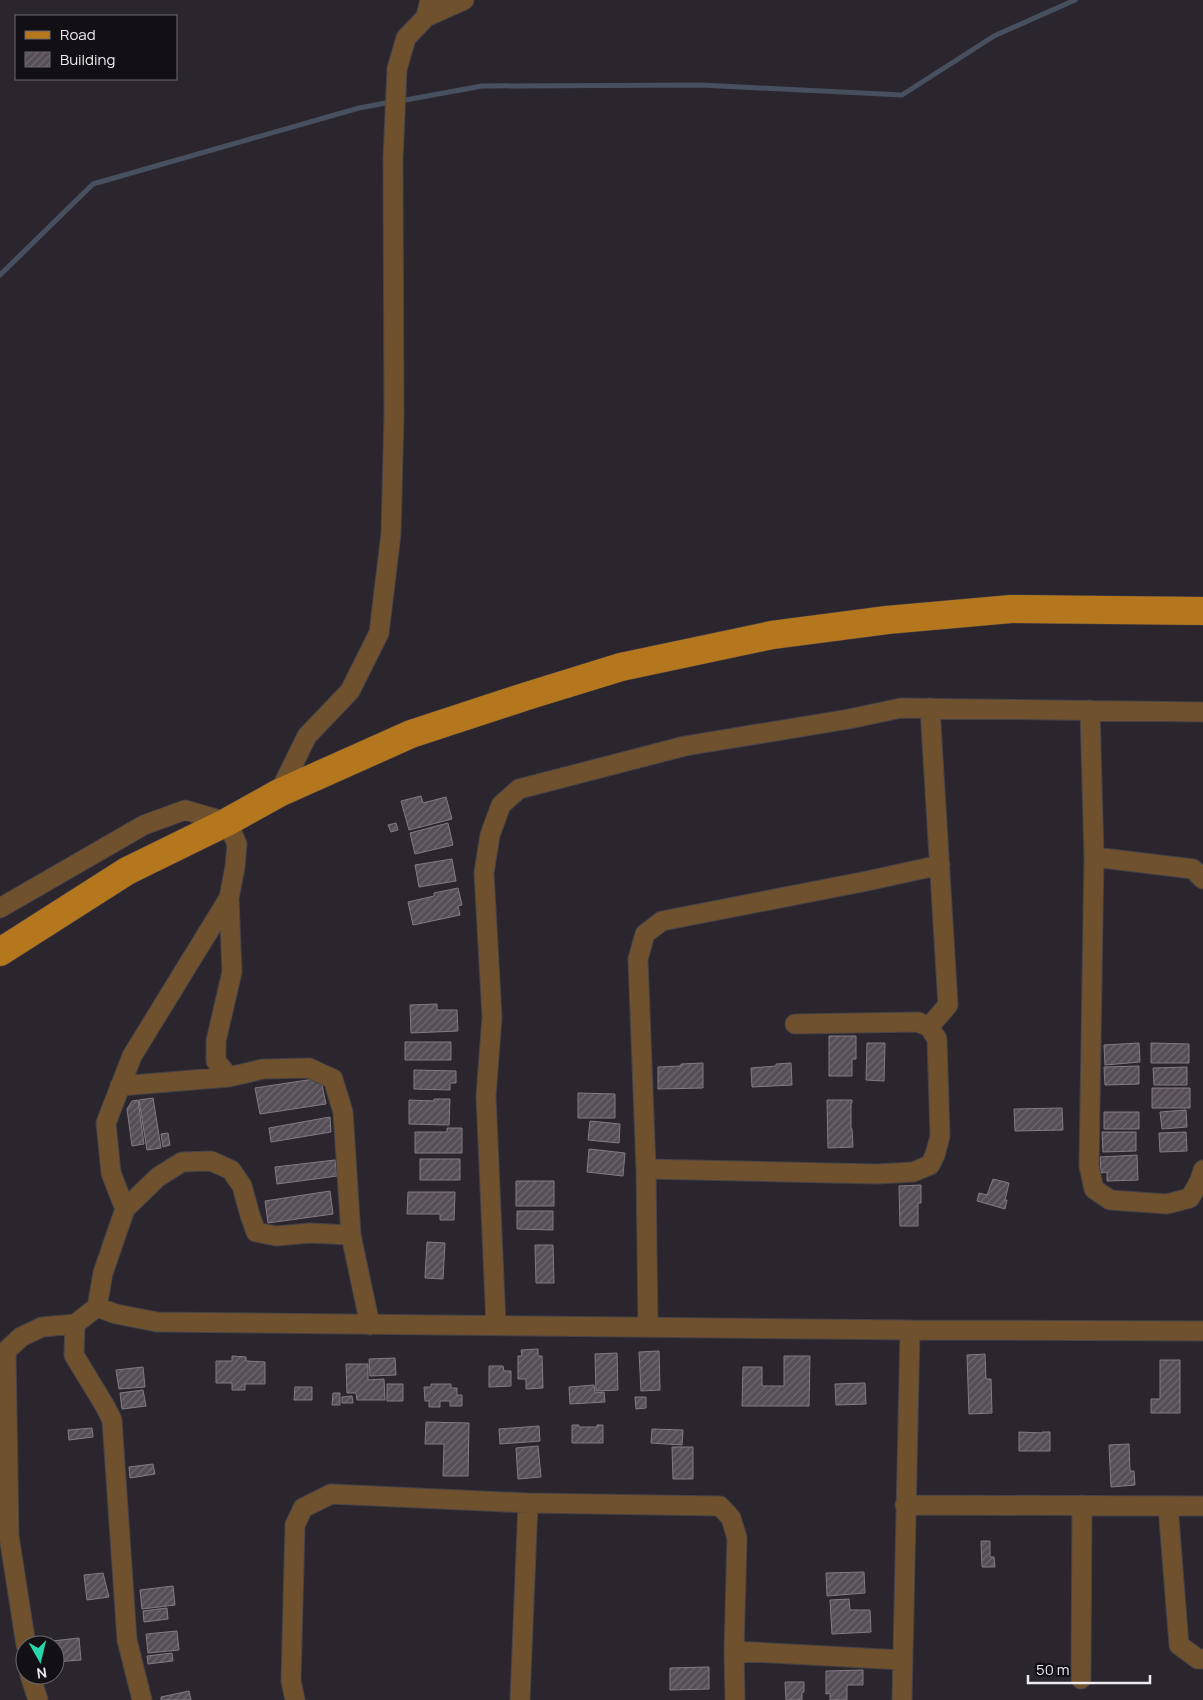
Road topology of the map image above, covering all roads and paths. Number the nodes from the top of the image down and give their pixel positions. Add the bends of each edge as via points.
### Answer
1 (464, 0) edge
2 (428, 9) edge
3 (1203, 611) edge
4 (930, 708) junction
5 (1090, 710) junction
6 (1203, 712) edge
7 (279, 793) junction
8 (227, 822) junction
9 (1094, 857) junction
10 (940, 865) junction
11 (1203, 879) edge
12 (229, 898) junction
13 (0, 908) edge
14 (0, 952) edge
15 (795, 1024) dead end
16 (929, 1027) junction
17 (230, 1077) junction
18 (120, 1086) junction
19 (646, 1169) junction
20 (1203, 1170) edge
21 (125, 1209) junction
22 (351, 1235) junction
23 (97, 1307) junction
24 (75, 1324) junction
25 (370, 1324) junction
26 (496, 1325) junction
27 (648, 1327) junction
28 (910, 1330) junction
29 (1203, 1331) edge
30 (528, 1503) junction
31 (905, 1505) junction
32 (1082, 1506) junction
33 (1168, 1506) junction
34 (1203, 1506) edge
35 (24, 1635) edge
36 (734, 1651) junction
37 (1203, 1659) edge
38 (902, 1660) junction
39 (1081, 1679) dead end
40 (33, 1685) edge
41 (38, 1700) edge
42 (142, 1700) edge
43 (295, 1700) edge
44 (520, 1700) edge
45 (735, 1700) edge
46 (902, 1700) edge

1 - 2 street
2 - 7 street via 406,38 397,69 393,159 391,534 379,633 350,691 307,736
3 - 7 main road via 1011,609 886,620 772,635 621,667 527,696 412,734
4 - 5 street
4 - 10 street
4 - 26 street via 902,708 685,746 519,789 501,805 490,835 484,873 492,1017 486,1096
5 - 6 street
5 - 9 street
7 - 8 main road
8 - 12 street via 236,844
8 - 13 street via 185,810 144,825
8 - 14 main road via 127,871
9 - 11 street via 1193,868
9 - 20 street via 1089,1166 1094,1189 1110,1200 1167,1204 1190,1198
10 - 16 street via 948,1005
10 - 19 street via 662,921 645,934 638,959
12 - 17 street via 232,972 216,1041 216,1061
12 - 18 street via 132,1056
15 - 16 street via 918,1022
16 - 19 street via 937,1040 940,1136 930,1166 913,1172 877,1174
17 - 18 street
17 - 22 street via 263,1069 308,1068 333,1079 343,1112
18 - 21 street via 106,1123 111,1173
19 - 27 street
21 - 22 street via 158,1177 182,1162 212,1161 231,1170 242,1186 256,1232 276,1236 310,1233
21 - 23 street via 103,1274
22 - 25 street
23 - 24 street
23 - 25 street via 157,1322
24 - 35 street via 42,1327 21,1337 6,1351 9,1536
24 - 42 street via 74,1355 112,1420 127,1640
25 - 26 street
26 - 27 street
27 - 28 street
28 - 29 street
28 - 31 street
30 - 36 street via 720,1506 731,1518 737,1538
30 - 43 street via 331,1494 303,1508 295,1525 291,1681
30 - 44 street
31 - 32 street
31 - 38 street
32 - 33 street
32 - 39 street
33 - 34 street
33 - 37 street via 1179,1645 1198,1659
36 - 38 street
36 - 45 street
38 - 46 street
40 - 41 street

